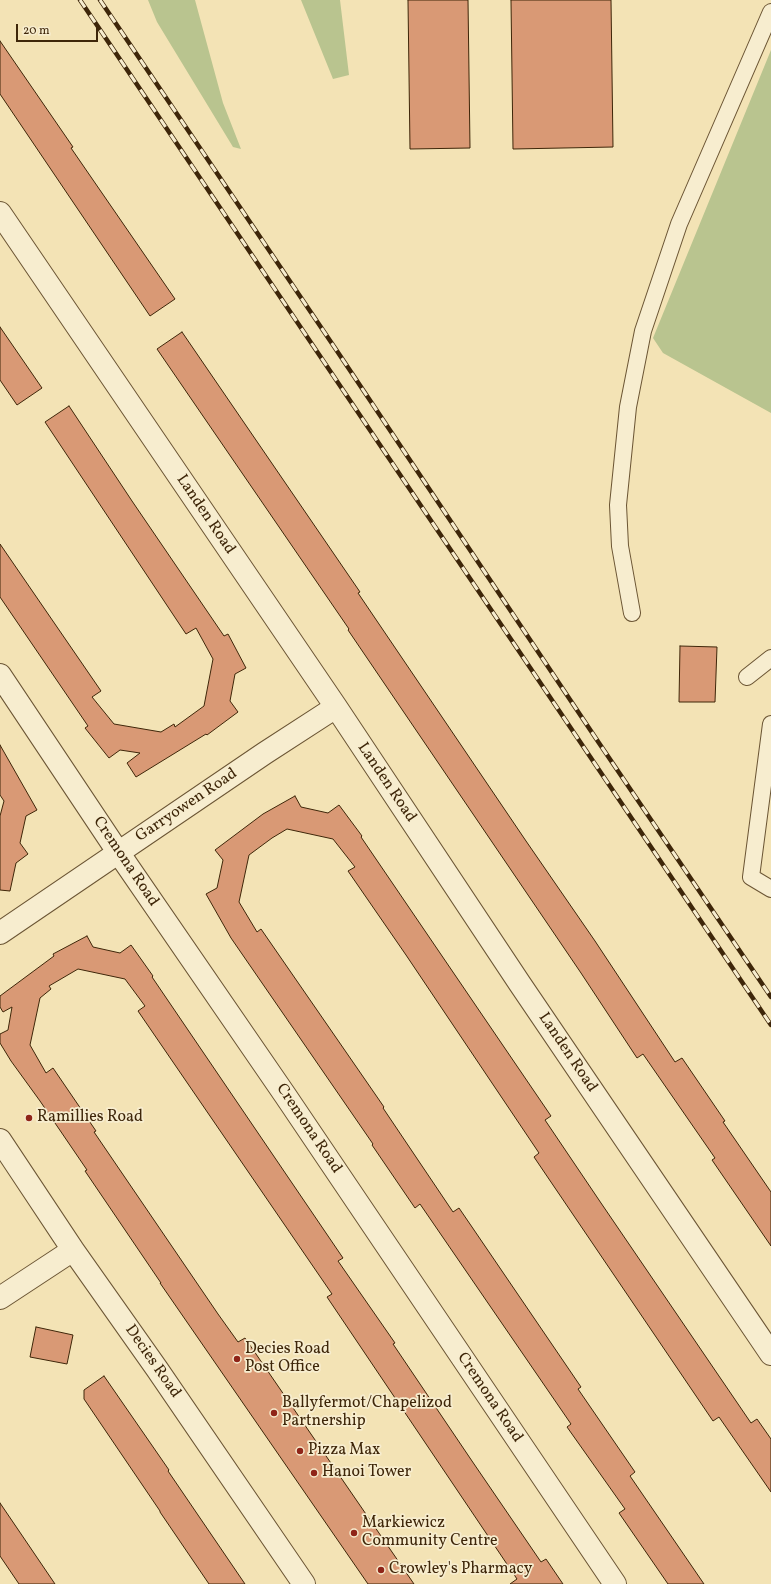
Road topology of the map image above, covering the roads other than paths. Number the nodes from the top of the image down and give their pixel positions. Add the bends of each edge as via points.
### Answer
1 (771, 12) edge
2 (0, 213) edge
3 (632, 613) dead end
4 (771, 658) edge
5 (0, 674) edge
6 (747, 677) dead end
7 (336, 707) junction
8 (771, 724) edge
9 (118, 852) junction
10 (771, 889) edge
11 (0, 933) edge
12 (0, 1140) edge
13 (73, 1250) junction
14 (0, 1298) edge
15 (771, 1354) edge
16 (304, 1584) edge
17 (615, 1584) edge

1 - 3 lane via 679,224 643,331 628,407 618,505 620,546
2 - 7 street, Landen Road
4 - 6 lane
5 - 9 street, Cremona Road
7 - 9 street, Garryowen Road
7 - 15 street, Landen Road
8 - 10 lane via 751,877
9 - 11 street, Garryowen Road
9 - 17 street, Cremona Road
12 - 13 street, Decies Road
13 - 14 street
13 - 16 street, Decies Road

